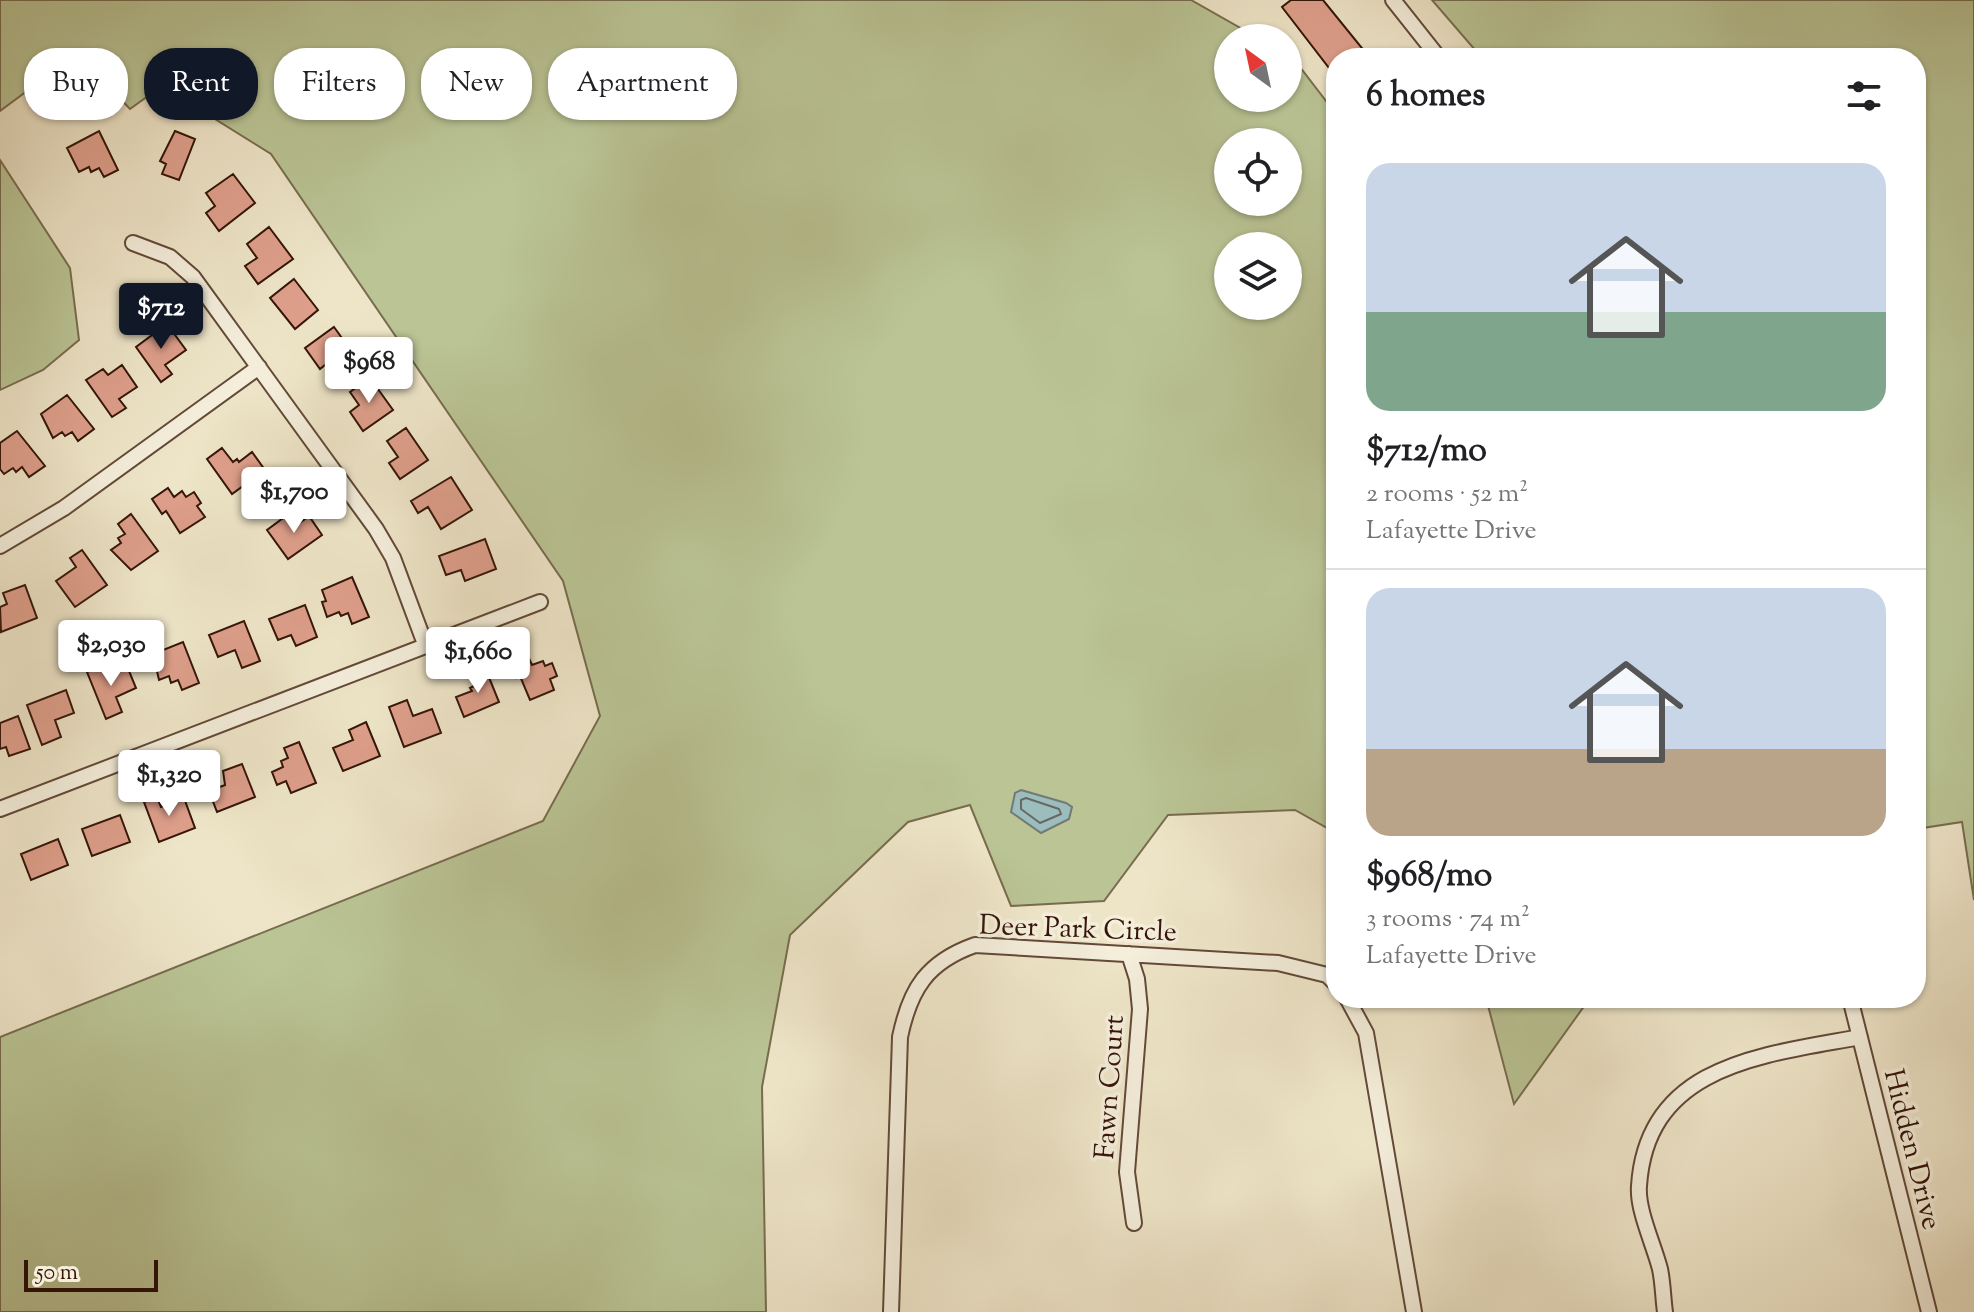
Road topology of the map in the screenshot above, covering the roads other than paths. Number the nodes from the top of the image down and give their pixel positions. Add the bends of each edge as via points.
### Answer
1 (1393, 0) edge
2 (1431, 48) edge
3 (133, 243) dead end
4 (259, 367) junction
5 (0, 546) edge
6 (540, 602) dead end
7 (425, 644) junction
8 (0, 809) edge
9 (1129, 954) junction
10 (1326, 975) edge
11 (1352, 1008) edge
12 (1853, 1008) edge
13 (1860, 1037) junction
14 (1134, 1223) dead end
15 (891, 1312) edge
16 (1414, 1312) edge
17 (1665, 1312) edge
18 (1929, 1312) edge

1 - 2 street
3 - 4 street via 183,267
4 - 5 street via 64,508
4 - 7 street via 376,529 393,558
6 - 7 street
7 - 8 street
9 - 10 street, Deer Park Circle via 1278,963
9 - 14 street, Fawn Court via 1140,1009 1127,1172
9 - 15 street, Deer Park Circle via 975,945 953,953 924,976 907,1005 900,1037
11 - 16 street via 1366,1033
12 - 13 street, Hidden Drive
13 - 17 street via 1747,1058 1675,1098 1660,1116 1650,1133 1638,1189
13 - 18 street, Hidden Drive

